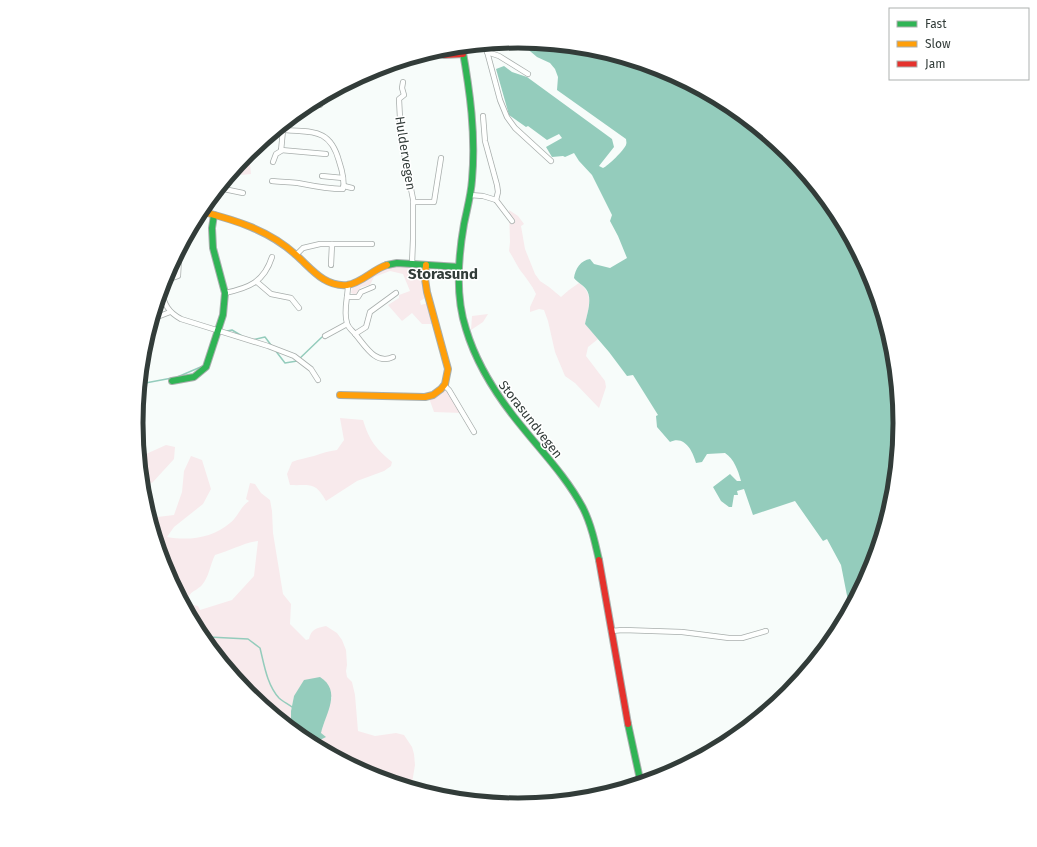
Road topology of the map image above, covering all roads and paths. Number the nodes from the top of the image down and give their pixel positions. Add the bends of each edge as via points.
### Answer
1 (487, 52) joint
2 (463, 54) joint
3 (445, 55) edge
4 (528, 74) dead end
5 (404, 82) dead end
6 (483, 116) dead end
7 (285, 130) edge
8 (283, 132) edge
9 (281, 150) junction
10 (326, 154) dead end
11 (441, 158) dead end
12 (551, 161) dead end
13 (273, 162) dead end
14 (322, 176) dead end
15 (343, 178) junction
16 (272, 181) dead end
17 (344, 186) junction
18 (352, 188) dead end
19 (225, 189) edge
20 (243, 193) dead end
21 (470, 195) junction
22 (496, 200) junction
23 (413, 202) junction
24 (207, 213) edge
25 (214, 215) junction
26 (512, 221) dead end
27 (332, 244) junction
28 (372, 244) dead end
29 (296, 255) junction
30 (272, 257) dead end
31 (412, 264) junction
32 (179, 265) edge
33 (331, 265) dead end
34 (426, 265) junction
35 (459, 267) junction
36 (173, 278) edge
37 (257, 282) junction
38 (348, 285) junction
39 (373, 287) dead end
40 (225, 293) junction
41 (396, 293) dead end
42 (347, 297) junction
43 (164, 300) edge
44 (299, 308) dead end
45 (170, 312) junction
46 (159, 317) edge
47 (347, 324) junction
48 (219, 331) junction
49 (355, 334) junction
50 (325, 336) dead end
51 (393, 356) dead end
52 (318, 380) dead end
53 (172, 381) dead end
54 (444, 385) junction
55 (340, 394) dead end
56 (474, 432) dead end
57 (611, 631) junction
58 (766, 631) dead end
59 (640, 779) edge

1 - 4 street via 499,56
1 - 12 street via 500,100 510,122
2 - 3 main road
2 - 21 main road, Storasundvegen via 472,133
5 - 23 street, Huldervegen via 404,95 399,99 400,125
6 - 22 street via 485,141 497,185
7 - 15 street via 315,133 329,140 338,156
8 - 9 street
9 - 10 street
9 - 13 street
11 - 23 street, Huldervegen via 434,202
14 - 15 street
15 - 17 street
16 - 17 street via 337,189 343,189
17 - 18 street
19 - 20 street
21 - 22 street
21 - 35 main road, Storasundvegen
22 - 26 street
23 - 31 street, Huldervegen
24 - 25 main road
25 - 29 main road via 263,232
25 - 40 main road via 211,240
27 - 28 street
27 - 29 street via 303,248
27 - 33 street
29 - 38 main road via 326,281 335,285
30 - 37 street via 269,266
31 - 34 main road
31 - 38 main road via 397,263 383,266 360,281
32 - 36 street via 178,276
34 - 35 main road
34 - 54 main road via 427,292 448,369
35 - 57 main road, Storasundvegen via 459,294 463,317 483,373 506,409 572,490 586,515 596,550
37 - 40 street
37 - 44 street via 271,294 291,298
38 - 42 street
39 - 42 street via 358,296
40 - 48 main road via 225,308
41 - 49 street via 370,312 366,327
42 - 47 street
43 - 45 street
45 - 46 street
45 - 48 street via 180,319
47 - 49 street
47 - 50 street
48 - 52 street via 294,356 311,369
48 - 53 main road via 203,372 194,377
49 - 51 street via 376,357
54 - 55 main road via 438,392 425,397
54 - 56 street
57 - 58 street via 668,631 742,638
57 - 59 main road, Storasundvegen

